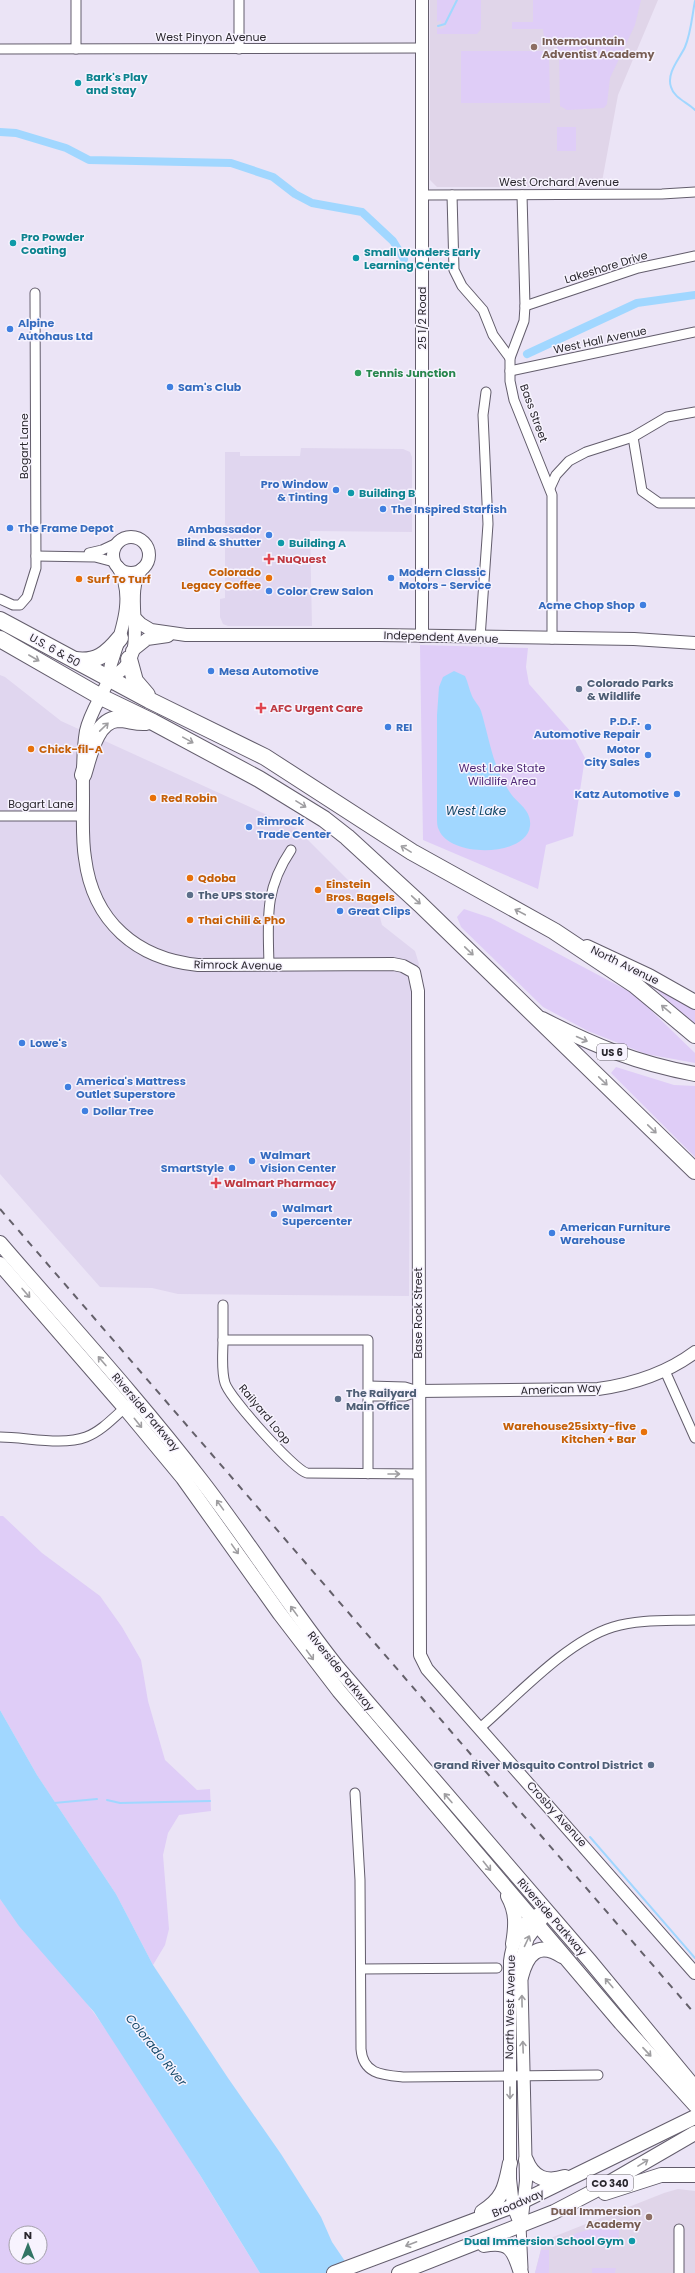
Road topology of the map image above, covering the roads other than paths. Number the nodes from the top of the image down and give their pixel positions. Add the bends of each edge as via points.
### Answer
1 (76, 0) edge
2 (239, 0) edge
3 (422, 0) edge
4 (422, 48) junction
5 (0, 49) edge
6 (76, 49) junction
7 (239, 49) junction
8 (695, 192) edge
9 (422, 195) junction
10 (452, 195) junction
11 (522, 195) junction
12 (695, 256) edge
13 (36, 293) dead end
14 (525, 306) junction
15 (695, 332) edge
16 (510, 358) junction
17 (510, 371) junction
18 (486, 392) dead end
19 (695, 412) edge
20 (633, 437) junction
21 (550, 488) junction
22 (695, 503) edge
23 (117, 543) junction
24 (74, 555) junction
25 (36, 556) junction
26 (116, 565) junction
27 (142, 568) junction
28 (0, 599) edge
29 (135, 618) junction
30 (0, 620) edge
31 (186, 635) junction
32 (422, 636) junction
33 (120, 638) junction
34 (480, 638) junction
35 (0, 639) edge
36 (552, 639) junction
37 (695, 643) edge
38 (131, 655) junction
39 (72, 660) junction
40 (109, 679) junction
41 (101, 696) junction
42 (149, 700) junction
43 (153, 722) junction
44 (83, 775) junction
45 (0, 816) edge
46 (83, 816) junction
47 (291, 850) dead end
48 (554, 931) junction
49 (269, 965) junction
50 (414, 972) joint
51 (695, 1002) edge
52 (535, 1015) junction
53 (695, 1035) edge
54 (695, 1074) edge
55 (695, 1170) edge
56 (0, 1243) edge
57 (0, 1264) edge
58 (223, 1305) dead end
59 (223, 1340) junction
60 (695, 1352) edge
61 (665, 1371) junction
62 (418, 1390) junction
63 (369, 1391) junction
64 (130, 1403) junction
65 (0, 1437) edge
66 (695, 1438) edge
67 (368, 1474) junction
68 (419, 1474) junction
69 (695, 1620) edge
70 (420, 1655) joint
71 (480, 1728) junction
72 (355, 1794) dead end
73 (499, 1880) junction
74 (547, 1911) junction
75 (534, 1921) junction
76 (513, 1944) junction
77 (565, 1957) junction
78 (497, 1968) dead end
79 (361, 1969) junction
80 (695, 1973) edge
81 (521, 1977) junction
82 (510, 2076) junction
83 (524, 2076) junction
84 (598, 2076) dead end
85 (695, 2088) edge
86 (695, 2105) edge
87 (690, 2119) edge
88 (695, 2133) edge
89 (526, 2160) junction
90 (510, 2163) junction
91 (597, 2166) junction
92 (695, 2175) edge
93 (519, 2203) junction
94 (554, 2212) junction
95 (522, 2226) junction
96 (679, 2229) dead end
97 (438, 2234) junction
98 (441, 2257) junction
99 (334, 2273) edge
100 (399, 2273) edge
101 (522, 2273) edge
102 (679, 2273) edge

1 - 6 street
2 - 7 street
3 - 4 street, 25 1/2 Road
4 - 7 street, West Pinyon Avenue
4 - 9 street, 25 1/2 Road
5 - 6 street, West Pinyon Avenue
6 - 7 street, West Pinyon Avenue
8 - 11 street, West Orchard Avenue
9 - 10 street, West Orchard Avenue
9 - 32 street, 25 1/2 Road
10 - 11 street, West Orchard Avenue
10 - 16 street via 454,270 462,286 482,310 493,335
11 - 14 street, Bass Street
12 - 14 street, Lakeshore Drive via 638,268
13 - 25 street, Bogart Lane
14 - 16 street, Bass Street via 524,321
15 - 17 street, West Hall Avenue
16 - 17 street, Bass Street
17 - 21 street, Bass Street via 514,400
18 - 34 street via 483,415 488,524
19 - 20 street via 667,417
20 - 21 street via 586,452 569,462 556,476
20 - 22 street via 642,491 659,503
21 - 36 street, Bass Street via 554,503
23 - 24 street via 102,550
23 - 26 street via 113,550
23 - 27 street via 130,536 145,543 149,554
24 - 25 street
24 - 26 street via 103,558
25 - 28 street, Bogart Lane via 34,579 27,597 18,606
26 - 27 street via 132,572
26 - 33 street via 126,588
27 - 29 street via 135,579
29 - 31 street, Independent Avenue via 151,630
29 - 38 street via 135,637
30 - 39 highway, U.S. 6 & 50
31 - 32 street, Independent Avenue
31 - 38 street, Independent Avenue via 147,640
32 - 34 street, Independent Avenue
33 - 39 highway via 106,654 97,659
33 - 40 street via 111,662
34 - 36 street, Independent Avenue
35 -> 41 highway, U.S. 6 & 50
36 - 37 street, Independent Avenue
38 - 40 street, Independent Avenue via 125,667
38 - 42 highway via 135,681 146,692
39 - 40 highway, U.S. 6 & 50
40 - 41 street, Rimrock Avenue
40 - 42 highway, U.S. 6 & 50
41 - 43 highway, U.S. 6 & 50
41 - 44 street, Rimrock Avenue via 86,731
48 -> 42 highway, U.S. 6 & 50 via 460,881 265,757
44 -> 43 highway via 95,740 100,729 106,724 119,719 134,723
43 -> 52 highway, U.S. 6 & 50 via 265,783 324,819 420,904
44 - 46 street, Rimrock Avenue
45 - 46 street, Bogart Lane
46 - 49 street, Rimrock Avenue via 85,860 96,896 108,919 132,943 154,955 184,964
47 - 49 street via 280,866 271,889 268,911
48 - 51 main road, North Avenue via 650,976
53 -> 48 highway, U.S. 6 & 50 via 635,985
49 - 50 street, Rimrock Avenue via 393,964
50 - 62 street, Base Rock Street via 418,991
52 -> 54 main road, US 6 via 578,1037 636,1061
52 -> 55 highway, U.S. 6 & 50
64 -> 56 main road, Riverside Parkway
57 -> 64 main road, Riverside Parkway
58 - 59 street, Railyard Loop
59 - 63 street via 368,1340
59 - 67 street, Railyard Loop via 226,1386 289,1461 307,1473
60 - 61 street, American Way
61 - 62 street, American Way via 622,1385 598,1389
61 - 66 street
62 - 63 street via 405,1396
62 - 68 street, Base Rock Street
63 - 67 street
64 - 65 street via 100,1429 86,1437 66,1441
64 -> 73 main road, Riverside Parkway via 317,1665
74 -> 64 main road, Riverside Parkway via 338,1668 301,1621 216,1500
67 -> 68 street, Railyard Loop
68 - 70 street, Base Rock Street
69 - 71 street via 640,1622 594,1634 566,1652
70 - 71 street, Crosby Avenue via 427,1669
71 - 80 street, Crosby Avenue
72 - 79 street via 360,1880
73 - 75 main road, Riverside Parkway
73 - 76 main road via 515,1913
74 - 75 street, North West Avenue
85 -> 74 main road, Riverside Parkway
75 - 76 street, North West Avenue via 522,1927
75 - 77 main road, Riverside Parkway
81 -> 75 street, North West Avenue via 521,1960
76 - 82 street, North West Avenue via 509,1971
77 - 81 main road via 552,1950 538,1950 527,1960
77 -> 86 main road, Riverside Parkway
78 - 79 street
79 - 82 street via 361,2055 370,2069 403,2077
83 -> 81 street, North West Avenue
82 - 83 street
82 -> 90 street, North West Avenue
83 - 84 street
83 - 89 street, North West Avenue
87 - 91 main road, Broadway / CO 340
94 -> 88 main road, Broadway / CO 340
89 - 91 main road via 532,2173 540,2178 552,2180
89 - 93 street, North West Avenue
90 - 93 street, North West Avenue
90 - 97 main road via 503,2193 496,2202
91 - 93 main road, Broadway / CO 340
92 - 94 main road via 650,2177
93 - 95 street, North West Avenue
93 - 97 main road, Broadway / CO 340
94 - 95 main road, Broadway / CO 340
95 - 98 main road, Broadway / CO 340
95 - 101 street, North West Avenue
96 - 102 street
97 -> 99 main road, Broadway / CO 340
98 - 100 main road, Broadway / CO 340
98 - 101 main road via 492,2244 503,2244 514,2253

